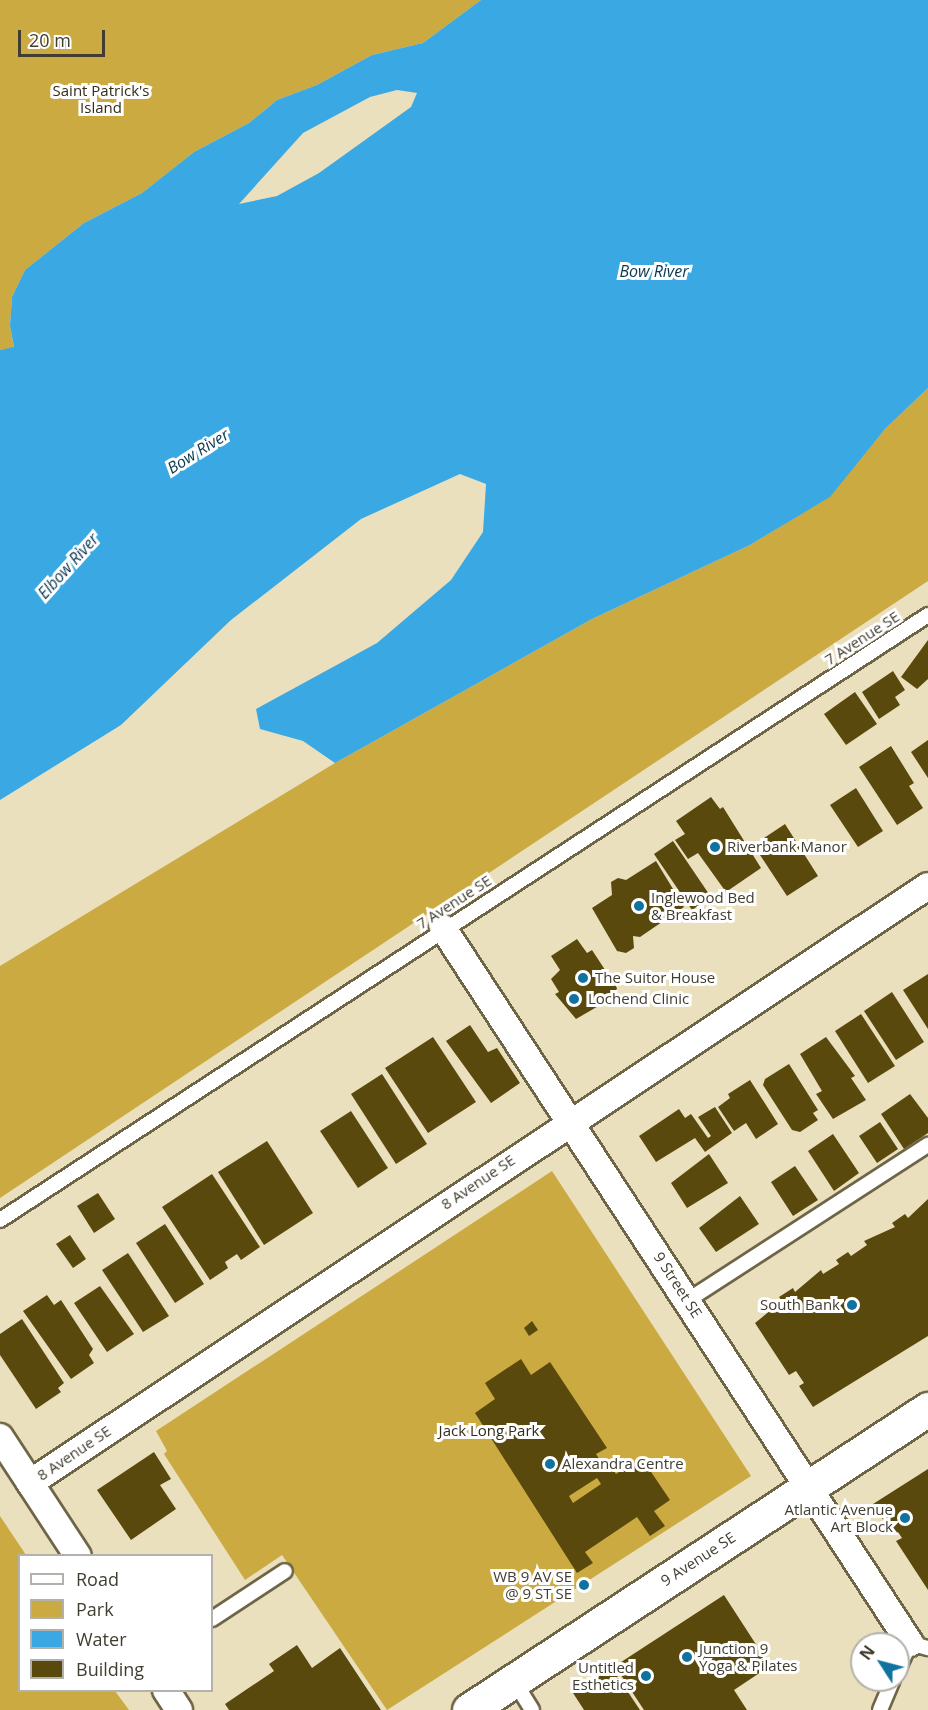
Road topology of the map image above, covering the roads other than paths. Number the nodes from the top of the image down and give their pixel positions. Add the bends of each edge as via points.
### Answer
1 (928, 615) edge
2 (928, 886) edge
3 (443, 928) junction
4 (570, 1121) junction
5 (928, 1145) edge
6 (0, 1220) edge
7 (688, 1300) junction
8 (928, 1409) edge
9 (0, 1437) edge
10 (30, 1483) junction
11 (808, 1486) junction
12 (77, 1554) edge
13 (285, 1571) dead end
14 (213, 1618) edge
15 (919, 1646) edge
16 (514, 1681) junction
17 (167, 1692) edge
18 (888, 1692) edge
19 (179, 1710) edge
20 (469, 1710) edge
21 (532, 1710) edge
22 (880, 1710) edge

1 - 3 lane, 7 Avenue SE
2 - 4 street, 8 Avenue SE
3 - 4 street, 9 Street SE
3 - 6 lane, 7 Avenue SE
4 - 7 street, 9 Street SE
4 - 10 street, 8 Avenue SE
5 - 7 lane
7 - 11 street, 9 Street SE
8 - 11 main road, 9 Avenue SE
9 - 10 street
10 - 12 street
11 - 15 street, 9 Street SE
11 - 16 main road, 9 Avenue SE
13 - 14 lane
16 - 20 main road, 9 Avenue SE
16 - 21 lane
17 - 19 street
18 - 22 lane

